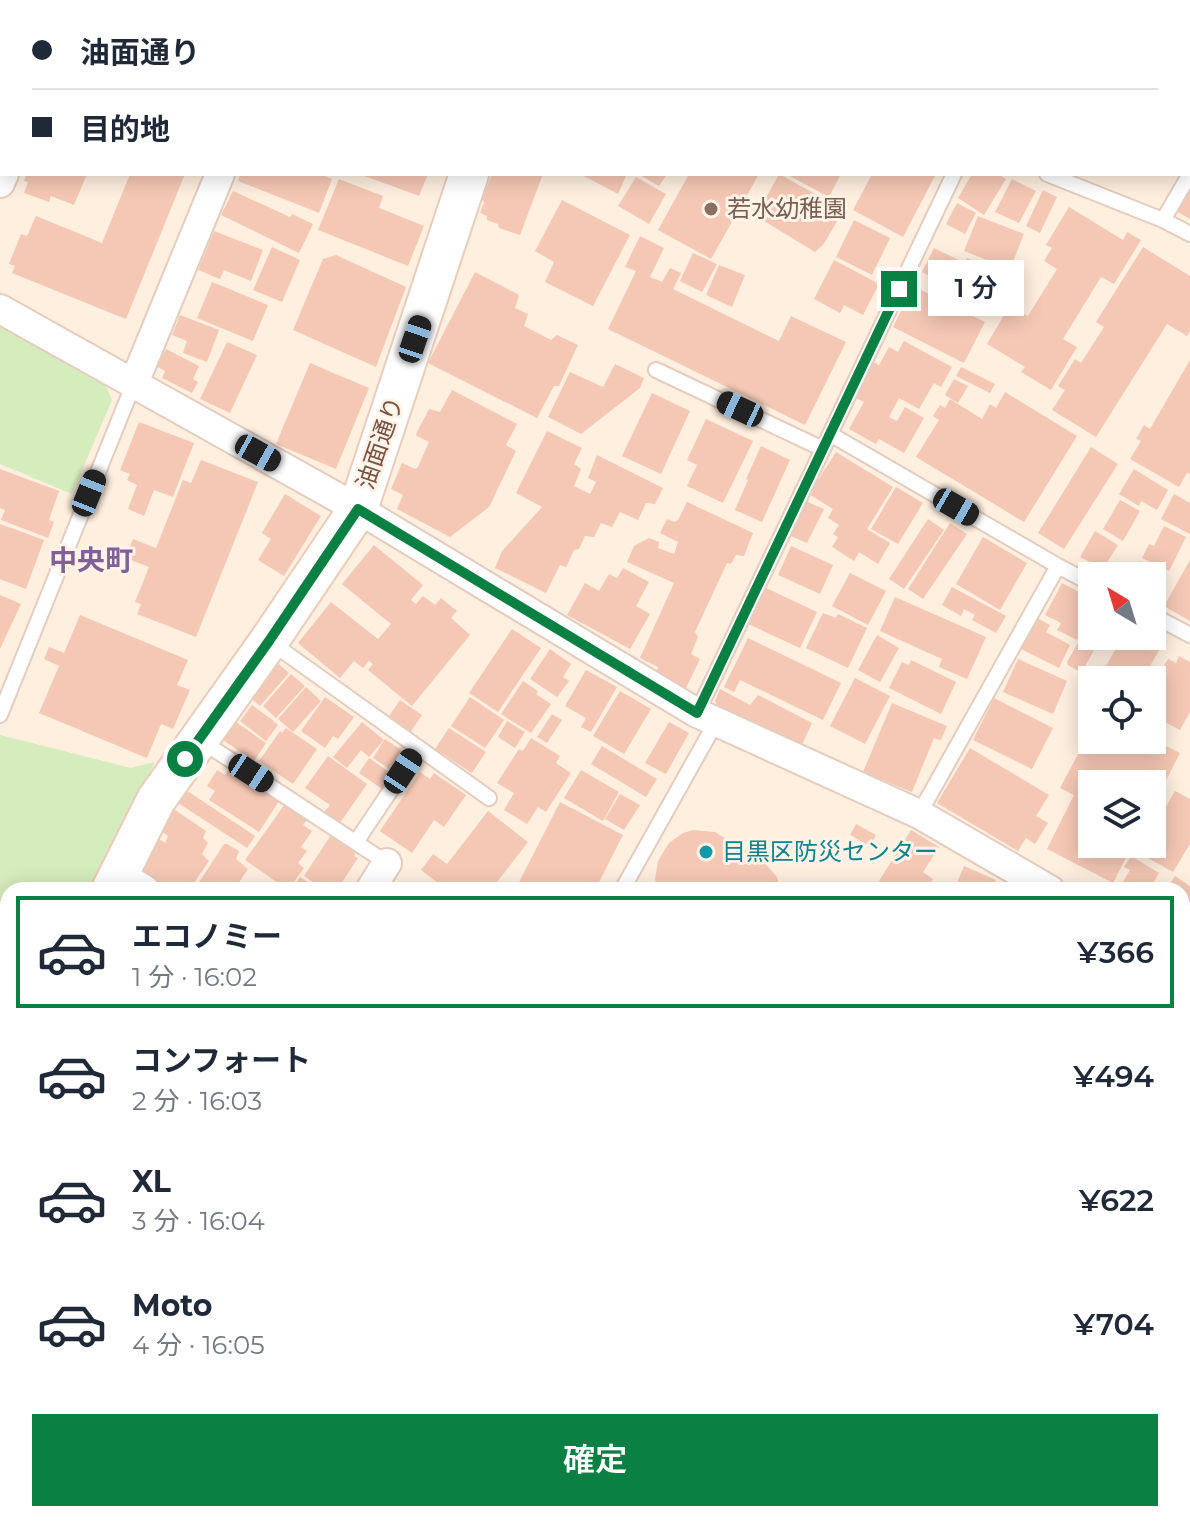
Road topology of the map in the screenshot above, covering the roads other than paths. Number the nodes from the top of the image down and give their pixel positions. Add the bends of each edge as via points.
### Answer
1 (219, 176) edge
2 (468, 176) edge
3 (953, 176) edge
4 (1052, 176) edge
5 (1189, 176) edge
6 (1163, 220) junction
7 (1190, 234) edge
8 (0, 309) edge
9 (656, 370) dead end
10 (134, 383) junction
11 (830, 434) junction
12 (823, 449) junction
13 (358, 509) junction
14 (1058, 566) junction
15 (1078, 577) edge
16 (1166, 622) edge
17 (1190, 635) edge
18 (269, 641) junction
19 (0, 715) edge
20 (706, 717) junction
21 (199, 739) junction
22 (419, 748) junction
23 (489, 798) dead end
24 (919, 814) junction
25 (356, 842) junction
26 (387, 863) joint
27 (126, 882) edge
28 (375, 882) edge
29 (626, 882) edge
30 (1019, 882) edge

1 - 10 street
2 - 13 street, 油面通り
3 - 11 lane
4 - 6 lane
5 - 6 lane
6 - 7 lane
8 - 10 street
9 - 12 lane
10 - 13 street
10 - 19 lane
11 - 12 lane
11 - 14 lane
12 - 20 lane
13 - 18 street, 油面通り
13 - 20 street
14 - 15 lane
14 - 24 lane
16 - 17 lane
18 - 21 street, 油面通り
18 - 22 lane
20 - 24 street
20 - 29 lane
21 - 25 lane
21 - 27 street, 油面通り via 156,800
22 - 23 lane
22 - 25 lane
24 - 30 street
25 - 26 lane
26 - 28 street

